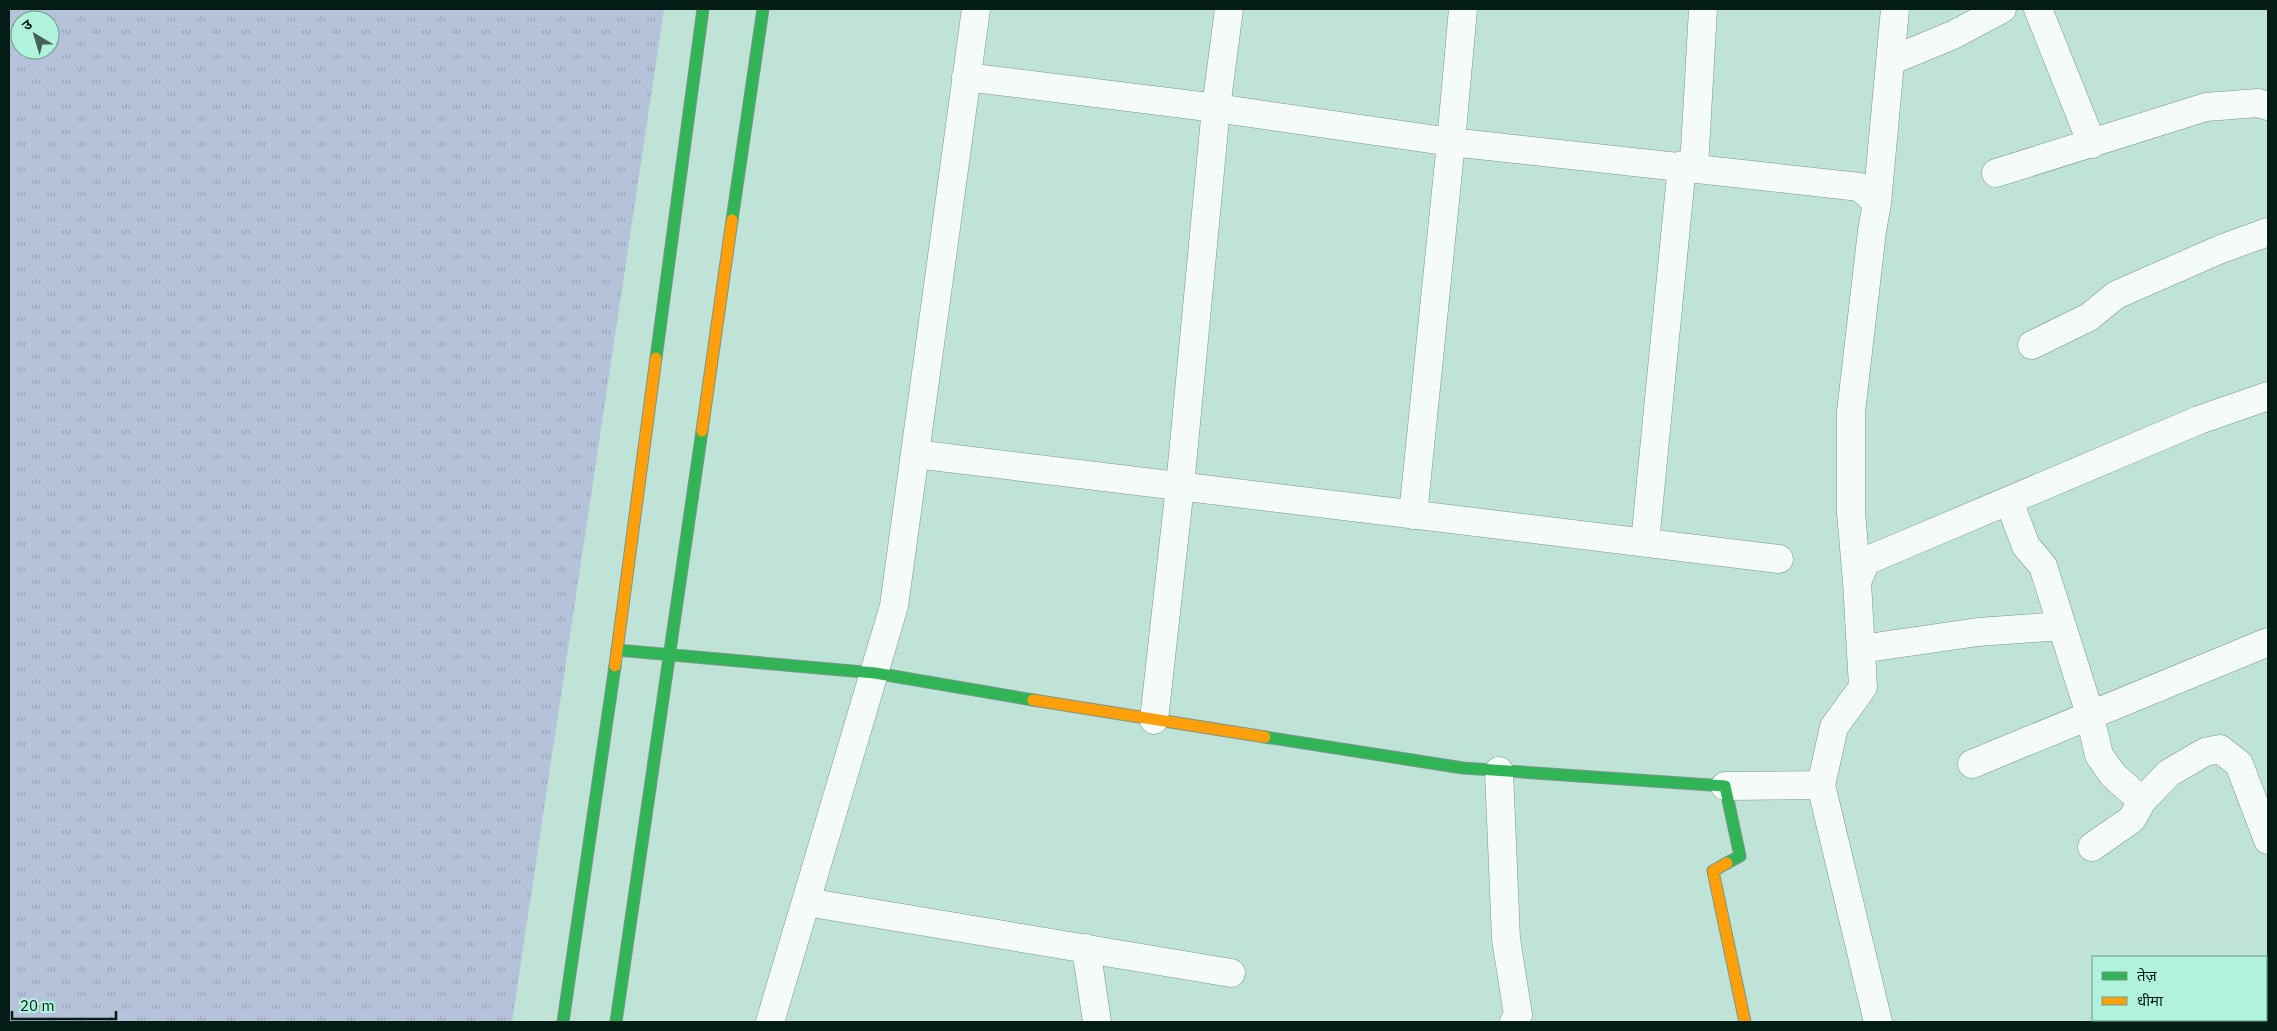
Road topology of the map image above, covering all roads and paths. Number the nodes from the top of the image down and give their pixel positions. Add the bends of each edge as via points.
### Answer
1 (703, 9) edge
2 (763, 9) edge
3 (976, 9) edge
4 (1229, 9) edge
5 (1463, 9) edge
6 (1703, 9) edge
7 (1895, 9) edge
8 (2002, 9) edge
9 (2038, 9) edge
10 (1890, 60) junction
11 (966, 77) junction
12 (2268, 106) edge
13 (1216, 108) junction
14 (1452, 142) junction
15 (2092, 144) junction
16 (1688, 166) junction
17 (1996, 173) dead end
18 (1877, 203) junction
19 (2268, 232) edge
20 (2032, 345) dead end
21 (2268, 396) edge
22 (915, 454) junction
23 (1180, 486) junction
24 (2008, 501) junction
25 (1413, 515) junction
26 (1646, 542) junction
27 (1779, 559) dead end
28 (1857, 582) junction
29 (2062, 626) junction
30 (2268, 642) edge
31 (1861, 649) junction
32 (617, 650) junction
33 (669, 656) junction
34 (875, 673) junction
35 (2090, 716) junction
36 (1154, 720) junction
37 (1972, 764) dead end
38 (1499, 771) junction
39 (1821, 785) junction
40 (1725, 786) junction
41 (2142, 801) junction
42 (2268, 840) edge
43 (2092, 847) dead end
44 (806, 902) junction
45 (1086, 948) junction
46 (1231, 972) dead end
47 (563, 1022) edge
48 (616, 1022) edge
49 (770, 1022) edge
50 (1097, 1022) edge
51 (1514, 1022) edge
52 (1744, 1022) edge
53 (1878, 1022) edge

1 - 32 street
2 - 33 street
3 - 11 street
4 - 13 street
5 - 14 street
6 - 16 street
7 - 10 street
8 - 10 street
9 - 15 street
10 - 18 street
11 - 13 street
11 - 22 street
12 - 15 street via 2258,103 2206,107
13 - 14 street
13 - 23 street
14 - 16 street
14 - 25 street
15 - 17 street
16 - 18 street via 1860,186
16 - 26 street
18 - 28 street via 1851,412 1850,512
19 - 20 street via 2221,249 2116,296 2089,317
21 - 24 street via 2199,420
22 - 23 street
22 - 34 street via 894,606
23 - 25 street
23 - 36 street
24 - 28 street via 1866,561
24 - 29 street via 2026,546 2044,566
25 - 26 street
26 - 27 street
28 - 31 street
29 - 31 street via 1978,632
29 - 35 street
30 - 35 street
31 - 39 street via 1863,687 1834,727
32 - 33 street
32 - 47 street
33 - 34 street
33 - 48 street
34 - 36 street
34 - 44 street
35 - 37 street
35 - 41 street via 2099,755 2113,775
36 - 38 street
38 - 40 street
38 - 51 street via 1506,939 1518,1015
39 - 40 street
39 - 53 street
40 - 52 street via 1740,856 1713,870
41 - 42 street via 2169,773 2205,752 2220,749 2239,764
41 - 43 street via 2132,819
44 - 45 street
44 - 49 street
45 - 46 street
45 - 50 street

